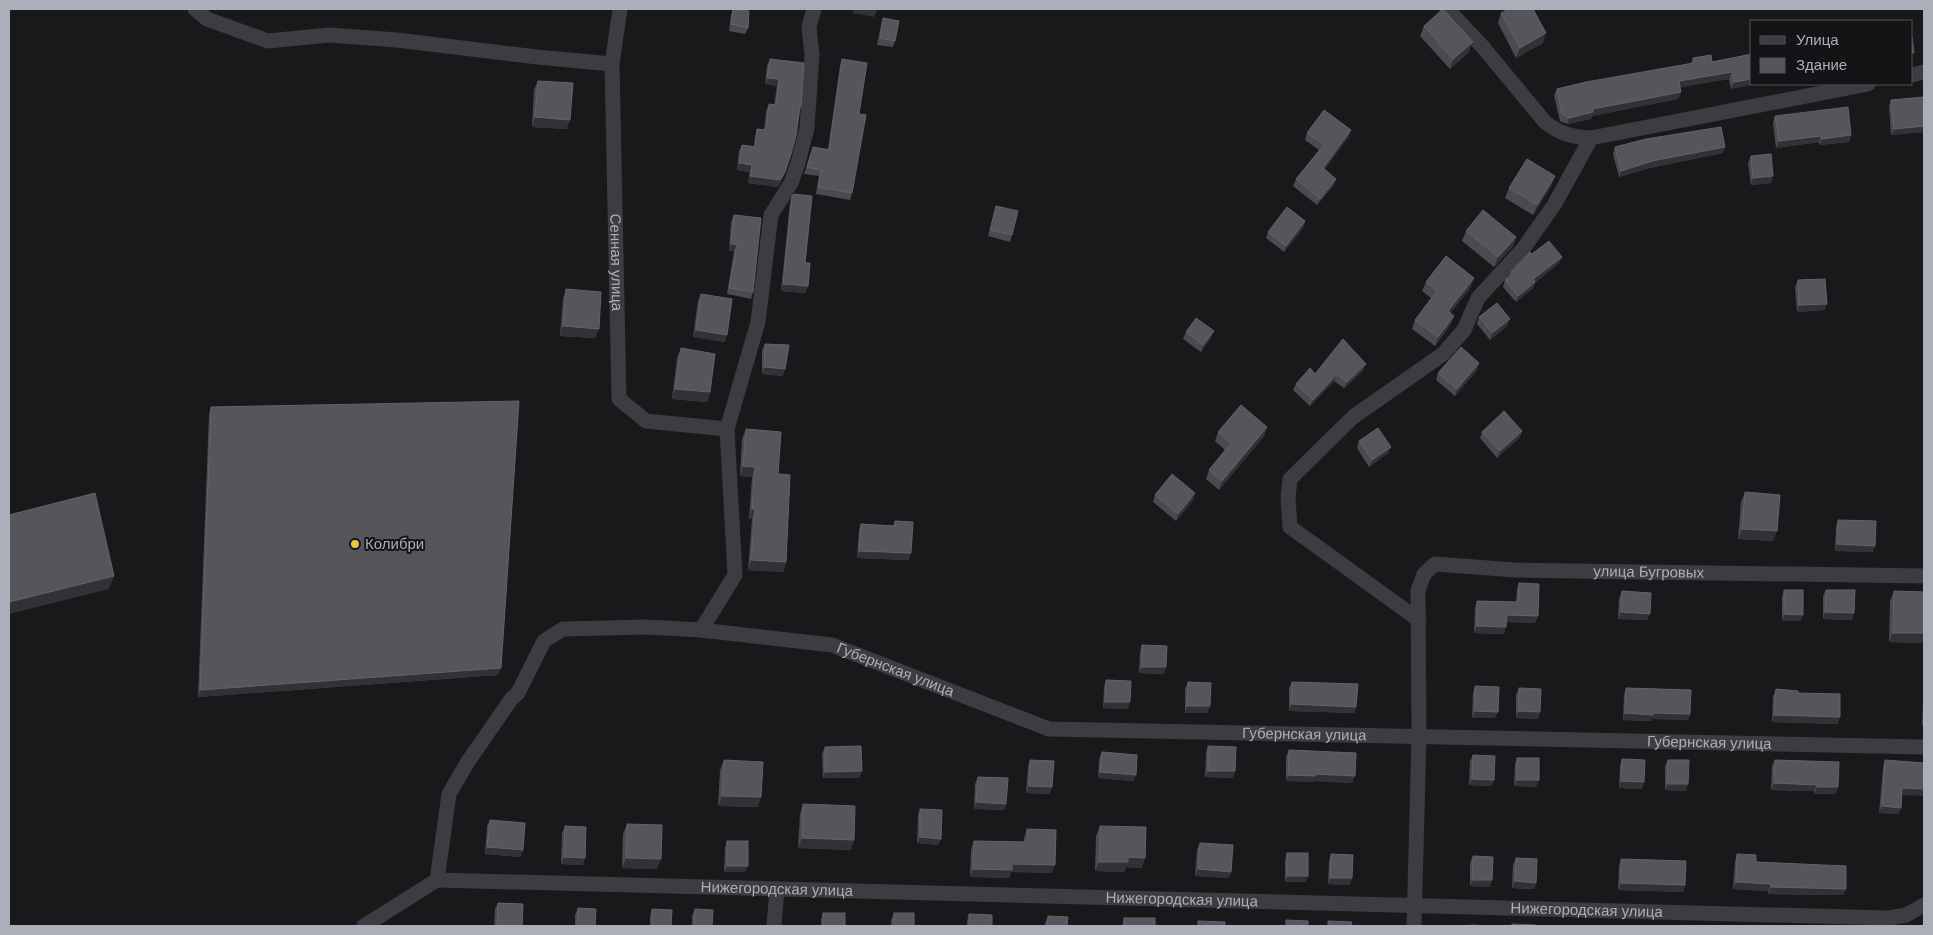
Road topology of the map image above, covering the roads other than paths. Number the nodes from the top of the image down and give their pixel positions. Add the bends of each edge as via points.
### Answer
1 (195, 9) edge
2 (620, 9) edge
3 (814, 9) edge
4 (1448, 9) edge
5 (612, 64) junction
6 (1863, 85) edge
7 (1591, 138) junction
8 (727, 429) junction
9 (1924, 576) edge
10 (1419, 620) junction
11 (701, 630) junction
12 (1419, 736) junction
13 (1924, 747) edge
14 (437, 880) junction
15 (777, 890) junction
16 (1924, 905) edge
17 (1414, 906) junction
18 (364, 926) edge
19 (774, 926) edge
20 (1414, 926) edge

1 - 5 street via 207,19 268,41 329,35
2 - 5 street, Сенная улица
3 - 8 street via 809,27 812,55 806,128 791,183 771,215 758,322
4 - 7 street via 1545,122 1557,132
5 - 8 street, Сенная улица via 619,399 646,421
6 - 7 street
7 - 10 street via 1554,205 1523,249 1478,298 1464,330 1443,354 1353,418 1290,479 1290,527
8 - 11 street via 735,575
9 - 10 street, улица Бугровых via 1515,570 1435,564 1424,574 1418,591
10 - 12 street, улица Бугровых
11 - 12 street, Губернская улица via 832,644 1049,729
11 - 14 street, Губернская улица via 646,627 563,629 544,641 518,693 449,794
12 - 13 street, Губернская улица
12 - 17 street, улица Бугровых
14 - 15 street, Нижегородская улица
14 - 18 street
15 - 17 street, Нижегородская улица
15 - 19 street
16 - 17 street, Нижегородская улица via 1906,915 1889,918
17 - 20 street, улица Бугровых

